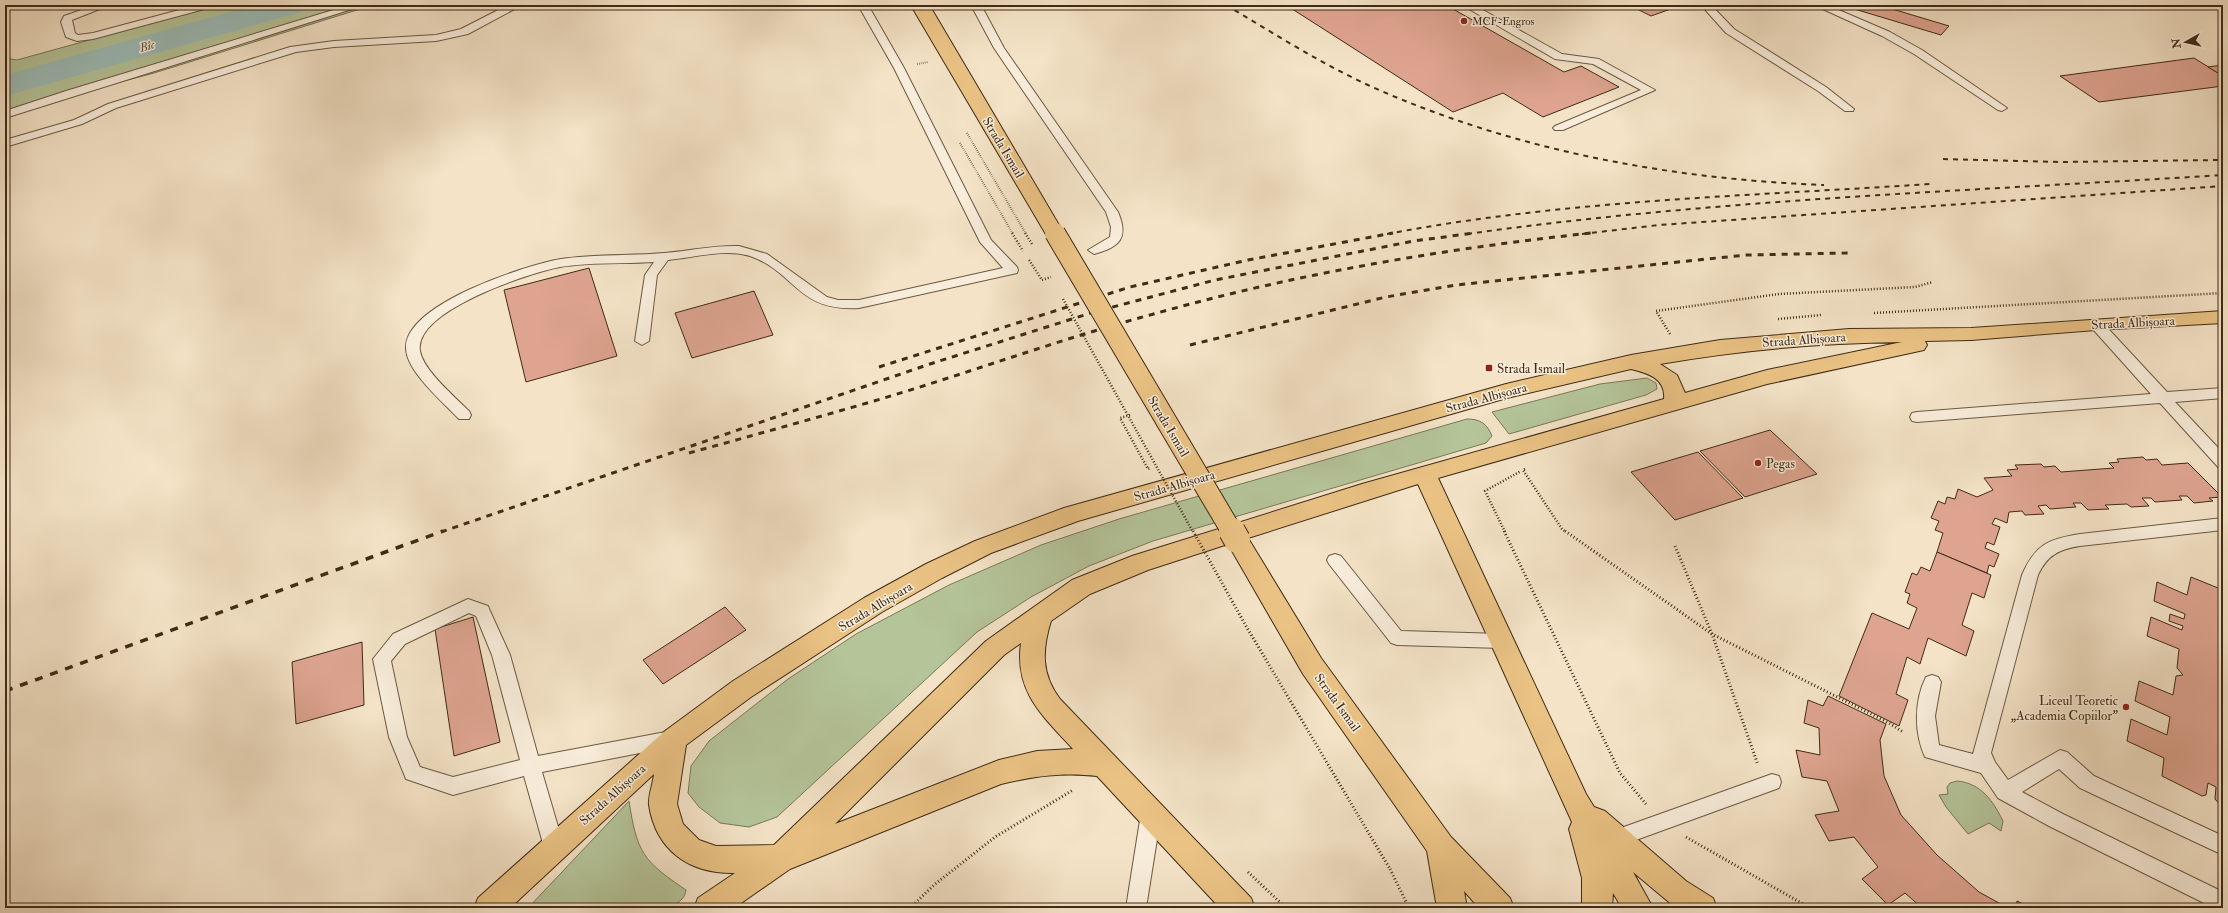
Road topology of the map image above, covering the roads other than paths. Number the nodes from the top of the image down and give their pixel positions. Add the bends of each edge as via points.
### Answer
1 (105, 5) edge
2 (209, 5) edge
3 (360, 5) edge
4 (517, 5) edge
5 (862, 5) edge
6 (920, 5) edge
7 (976, 5) edge
8 (1467, 5) edge
9 (1706, 5) edge
10 (1819, 5) edge
11 (2002, 108) dead end
12 (1849, 109) dead end
13 (5, 115) edge
14 (1559, 128) dead end
15 (5, 144) edge
16 (1094, 250) dead end
17 (664, 257) junction
18 (2223, 317) edge
19 (2096, 324) junction
20 (1972, 334) junction
21 (642, 340) dead end
22 (1631, 362) junction
23 (2223, 393) edge
24 (2161, 397) junction
25 (1674, 402) junction
26 (464, 415) dead end
27 (1917, 417) dead end
28 (2223, 463) edge
29 (1425, 474) junction
30 (2223, 524) edge
31 (1335, 560) dead end
32 (1041, 615) junction
33 (1502, 641) junction
34 (1932, 682) dead end
35 (674, 738) junction
36 (1103, 764) junction
37 (531, 766) junction
38 (1987, 766) junction
39 (1766, 776) road end
40 (2005, 792) junction
41 (1576, 803) junction
42 (1150, 814) junction
43 (1614, 839) junction
44 (1441, 846) junction
45 (2223, 846) edge
46 (554, 847) junction
47 (780, 859) junction
48 (2223, 902) edge
49 (1499, 906) edge
50 (489, 908) edge
51 (709, 908) edge
52 (1136, 908) edge
53 (1240, 908) edge
54 (1452, 908) edge
55 (1597, 908) edge
56 (1638, 908) edge
57 (1702, 908) edge

1 - 2 lane via 68,18 66,22 70,35 77,38 93,36
3 - 13 lane
4 - 15 lane via 504,9 470,30 456,34 422,40 318,45 294,49 112,106 78,122
5 - 17 lane via 899,68 986,242 1012,270 859,304 848,304 818,298 768,259 756,253 738,250
6 - 44 main road, Strada Ismail, bridge via 1312,666
7 - 16 lane via 999,48 1112,212 1118,226 1117,237 1112,244
8 - 14 lane via 1559,58 1595,61 1650,90
9 - 12 lane via 1730,31
10 - 11 lane via 1886,34 1918,52
17 - 21 lane via 651,275
17 - 26 lane via 568,262 538,268 495,282 432,317 415,335 412,354 417,365
18 - 19 main road, Strada Albișoara
19 - 20 main road, Strada Albișoara
19 - 24 lane
20 - 22 main road, Strada Albișoara via 1783,340 1720,347
20 - 25 main road, Strada Albișoara via 1818,364
22 - 25 main road via 1647,365 1666,377 1676,392
22 - 35 main road, Strada Albișoara via 1506,391 1400,420 1072,514 990,545 934,571 873,605 742,689
23 - 24 lane
24 - 27 lane
24 - 28 lane
25 - 29 main road, Strada Albișoara
29 - 32 main road, Strada Albișoara via 1140,562 1081,588
29 - 33 main road
30 - 38 lane via 2080,540 2058,544 2044,551 2035,562 2030,575 1982,753
31 - 33 lane via 1397,638
32 - 36 main road via 1033,637 1032,658 1038,686
32 - 47 main road, Strada Albișoara via 990,653
33 - 41 main road
34 - 38 lane via 1925,717 1925,730 1932,751
35 - 37 lane
35 - 46 main road, Strada Albișoara
35 - 47 main road via 663,804 671,831 689,850 716,860
36 - 42 main road
36 - 47 main road via 1073,761 1037,763 999,772
37 - 37 lane via 453,786 413,773 398,737 382,659 399,639 468,606 482,611 501,655
37 - 46 lane
38 - 40 lane
39 - 43 lane
40 - 45 lane via 2060,758 2087,782
40 - 48 lane via 2056,820
41 - 43 main road
41 - 55 main road via 1598,884 1600,896
41 - 56 main road
42 - 52 lane
42 - 53 main road
43 - 57 main road via 1676,891
44 - 49 main road, Strada Ismail
44 - 54 main road
46 - 50 main road, Strada Albișoara
47 - 51 main road, Strada Albișoara

